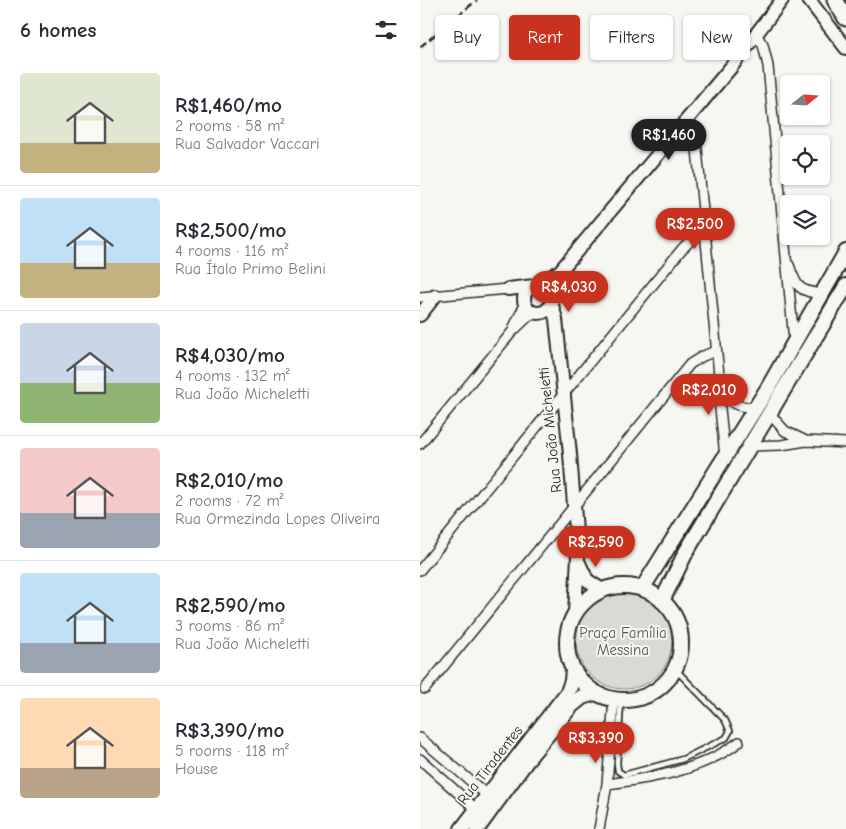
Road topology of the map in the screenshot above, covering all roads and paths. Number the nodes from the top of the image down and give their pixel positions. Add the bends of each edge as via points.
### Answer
1 (782, 0) edge
2 (809, 0) edge
3 (835, 0) edge
4 (842, 0) edge
5 (846, 5) edge
6 (846, 18) edge
7 (755, 32) junction
8 (846, 48) edge
9 (686, 119) junction
10 (704, 228) junction
11 (846, 252) edge
12 (788, 263) junction
13 (560, 271) junction
14 (536, 286) junction
15 (846, 286) edge
16 (508, 289) junction
17 (823, 294) junction
18 (435, 296) junction
19 (420, 297) edge
20 (551, 298) junction
21 (530, 307) junction
22 (420, 315) edge
23 (556, 331) junction
24 (794, 342) junction
25 (716, 351) junction
26 (720, 375) junction
27 (563, 396) junction
28 (754, 408) junction
29 (770, 414) junction
30 (806, 441) junction
31 (846, 443) edge
32 (420, 444) edge
33 (752, 446) junction
34 (725, 457) junction
35 (574, 506) junction
36 (578, 556) junction
37 (420, 570) edge
38 (642, 589) junction
39 (602, 590) junction
40 (662, 601) junction
41 (575, 613) junction
42 (573, 669) junction
43 (675, 669) junction
44 (426, 689) dead end
45 (595, 693) junction
46 (618, 700) junction
47 (420, 738) edge
48 (739, 742) dead end
49 (420, 759) edge
50 (664, 765) junction
51 (662, 775) junction
52 (606, 784) junction
53 (487, 795) junction
54 (476, 809) junction
55 (462, 829) edge
56 (477, 829) edge
57 (599, 829) edge

1 - 7 street
2 - 8 street
3 - 6 highway
4 - 5 highway
7 - 9 street via 732,66
7 - 12 street via 763,44 768,66
9 - 10 street via 697,149
9 - 13 street
10 - 25 street
10 - 27 street via 682,249
11 - 17 main road
12 - 17 street via 800,289
12 - 24 street via 786,274
13 - 14 street
13 - 20 street
14 - 16 street
14 - 20 street via 546,288
14 - 21 street via 526,291
15 - 29 main road
16 - 18 street
16 - 21 street
17 - 24 main road
18 - 19 street
18 - 22 street
20 - 21 street via 546,310
20 - 23 street, Rua João Micheletti
21 - 23 street via 548,320
21 - 32 street
23 - 27 street, Rua João Micheletti
24 - 28 main road
25 - 26 street
25 - 35 street via 690,364
26 - 28 street via 732,404
26 - 34 street via 718,389
27 - 35 street, Rua João Micheletti
27 - 37 street
28 - 34 main road
29 - 30 street via 785,431
29 - 33 main road
30 - 31 street
30 - 33 street via 781,446
33 - 40 main road via 686,552
34 - 38 main road
35 - 36 street, Rua João Micheletti
35 - 44 street
36 - 39 street, Rua João Micheletti via 583,575
36 - 41 street, Rua João Micheletti
38 - 39 main road via 629,586
38 - 40 main road
39 - 41 main road via 587,599
40 - 43 main road via 674,615 680,633 681,651
41 - 42 main road via 567,641
42 - 45 main road via 582,683
42 - 53 main road, Rua Tiradentes via 568,692
43 - 46 main road via 650,695
43 - 50 lane via 725,720 730,731 726,738 705,750
45 - 46 main road
45 - 56 main road, Rua Tiradentes via 582,697 571,706
46 - 50 lane via 618,771 624,775
46 - 52 street
47 - 53 street
48 - 51 street via 709,761
49 - 54 street
50 - 51 lane
51 - 52 street
52 - 57 street
53 - 54 main road, Rua Tiradentes
54 - 55 main road, Rua Tiradentes

